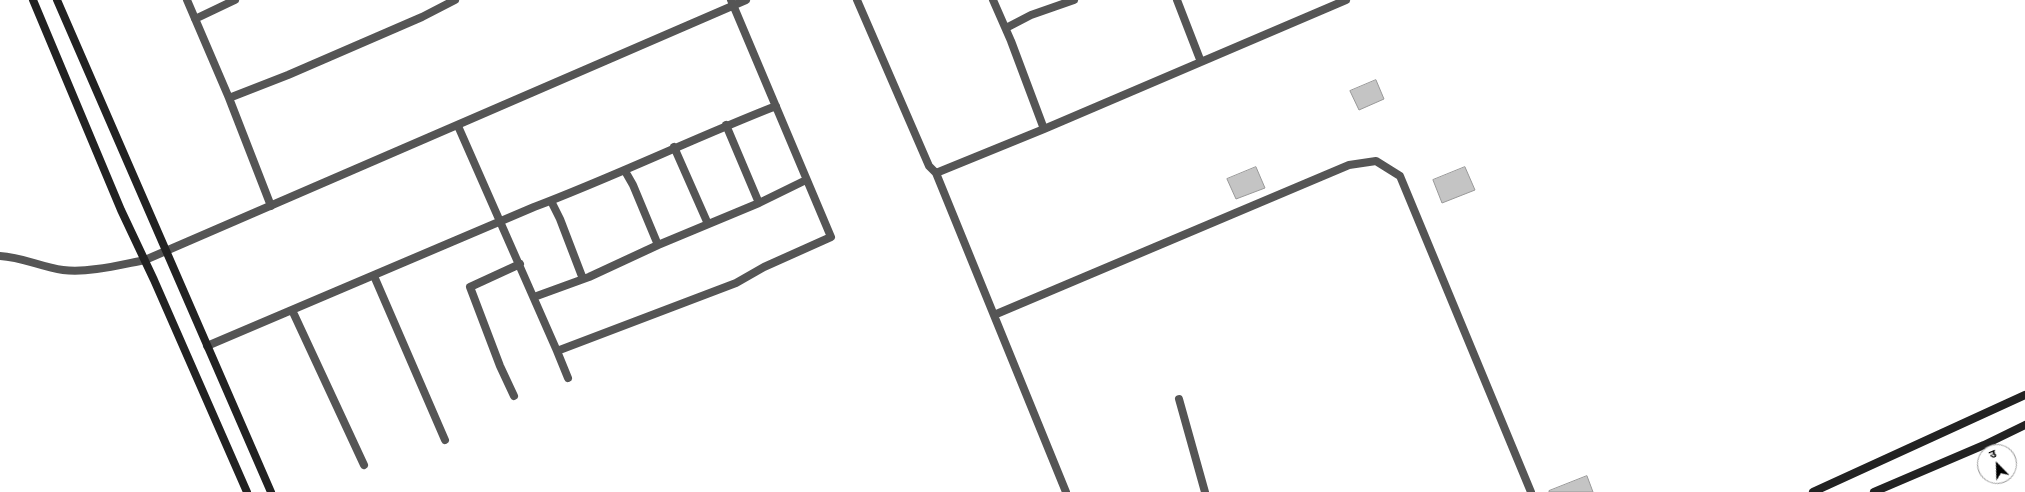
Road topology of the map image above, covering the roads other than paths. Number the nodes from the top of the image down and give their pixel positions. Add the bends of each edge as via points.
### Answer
1 (33, 0) edge
2 (57, 0) edge
3 (187, 0) edge
4 (235, 0) edge
5 (456, 0) edge
6 (746, 0) edge
7 (857, 0) edge
8 (993, 0) edge
9 (1074, 0) edge
10 (1177, 0) edge
11 (1346, 0) edge
12 (732, 3) edge
13 (195, 19) junction
14 (1006, 28) junction
15 (1202, 62) junction
16 (229, 98) junction
17 (776, 106) junction
18 (726, 125) junction
19 (458, 126) junction
20 (1044, 129) junction
21 (674, 148) junction
22 (625, 170) junction
23 (936, 173) junction
24 (806, 180) junction
25 (551, 201) junction
26 (759, 203) junction
27 (271, 206) junction
28 (501, 222) junction
29 (708, 224) junction
30 (658, 245) junction
31 (167, 252) junction
32 (0, 256) edge
33 (145, 260) junction
34 (520, 264) junction
35 (374, 276) junction
36 (583, 279) junction
37 (534, 297) junction
38 (292, 310) junction
39 (994, 315) junction
40 (207, 346) junction
41 (557, 351) junction
42 (568, 378) dead end
43 (2025, 395) edge
44 (514, 396) dead end
45 (1179, 399) dead end
46 (2025, 425) edge
47 (445, 440) dead end
48 (364, 465) dead end
49 (247, 492) edge
50 (271, 492) edge
51 (1066, 492) edge
52 (1205, 492) edge
53 (1531, 492) edge
54 (1813, 492) edge
55 (1874, 492) edge

1 - 33 street via 121,210
2 - 31 street
3 - 13 street
4 - 13 street
5 - 16 street via 288,75
6 - 12 street
7 - 23 street via 929,166
8 - 14 street
9 - 14 street via 1032,15
10 - 15 street
11 - 15 street
12 - 17 street
12 - 19 street
13 - 16 street
14 - 20 street
15 - 20 street
16 - 27 street
17 - 18 street
17 - 24 street
18 - 21 street
18 - 26 street
19 - 27 street
19 - 28 street
20 - 23 street
21 - 22 street
21 - 29 street
22 - 25 street
22 - 30 street
23 - 39 street
24 - 26 street
24 - 41 street via 831,238 764,267 736,283
25 - 28 street
25 - 36 street
26 - 29 street
27 - 31 street
28 - 34 street
28 - 35 street
29 - 30 street
30 - 36 street
31 - 33 street
31 - 40 street
32 - 33 street via 62,270 80,270
33 - 49 street
34 - 37 street
34 - 44 street via 470,287
35 - 38 street
35 - 47 street
36 - 37 street
37 - 41 street
38 - 40 street
38 - 48 street
39 - 51 street
39 - 53 street via 1349,165 1376,161 1400,176
40 - 50 street
41 - 42 street
43 - 54 street
45 - 52 street
46 - 55 street

